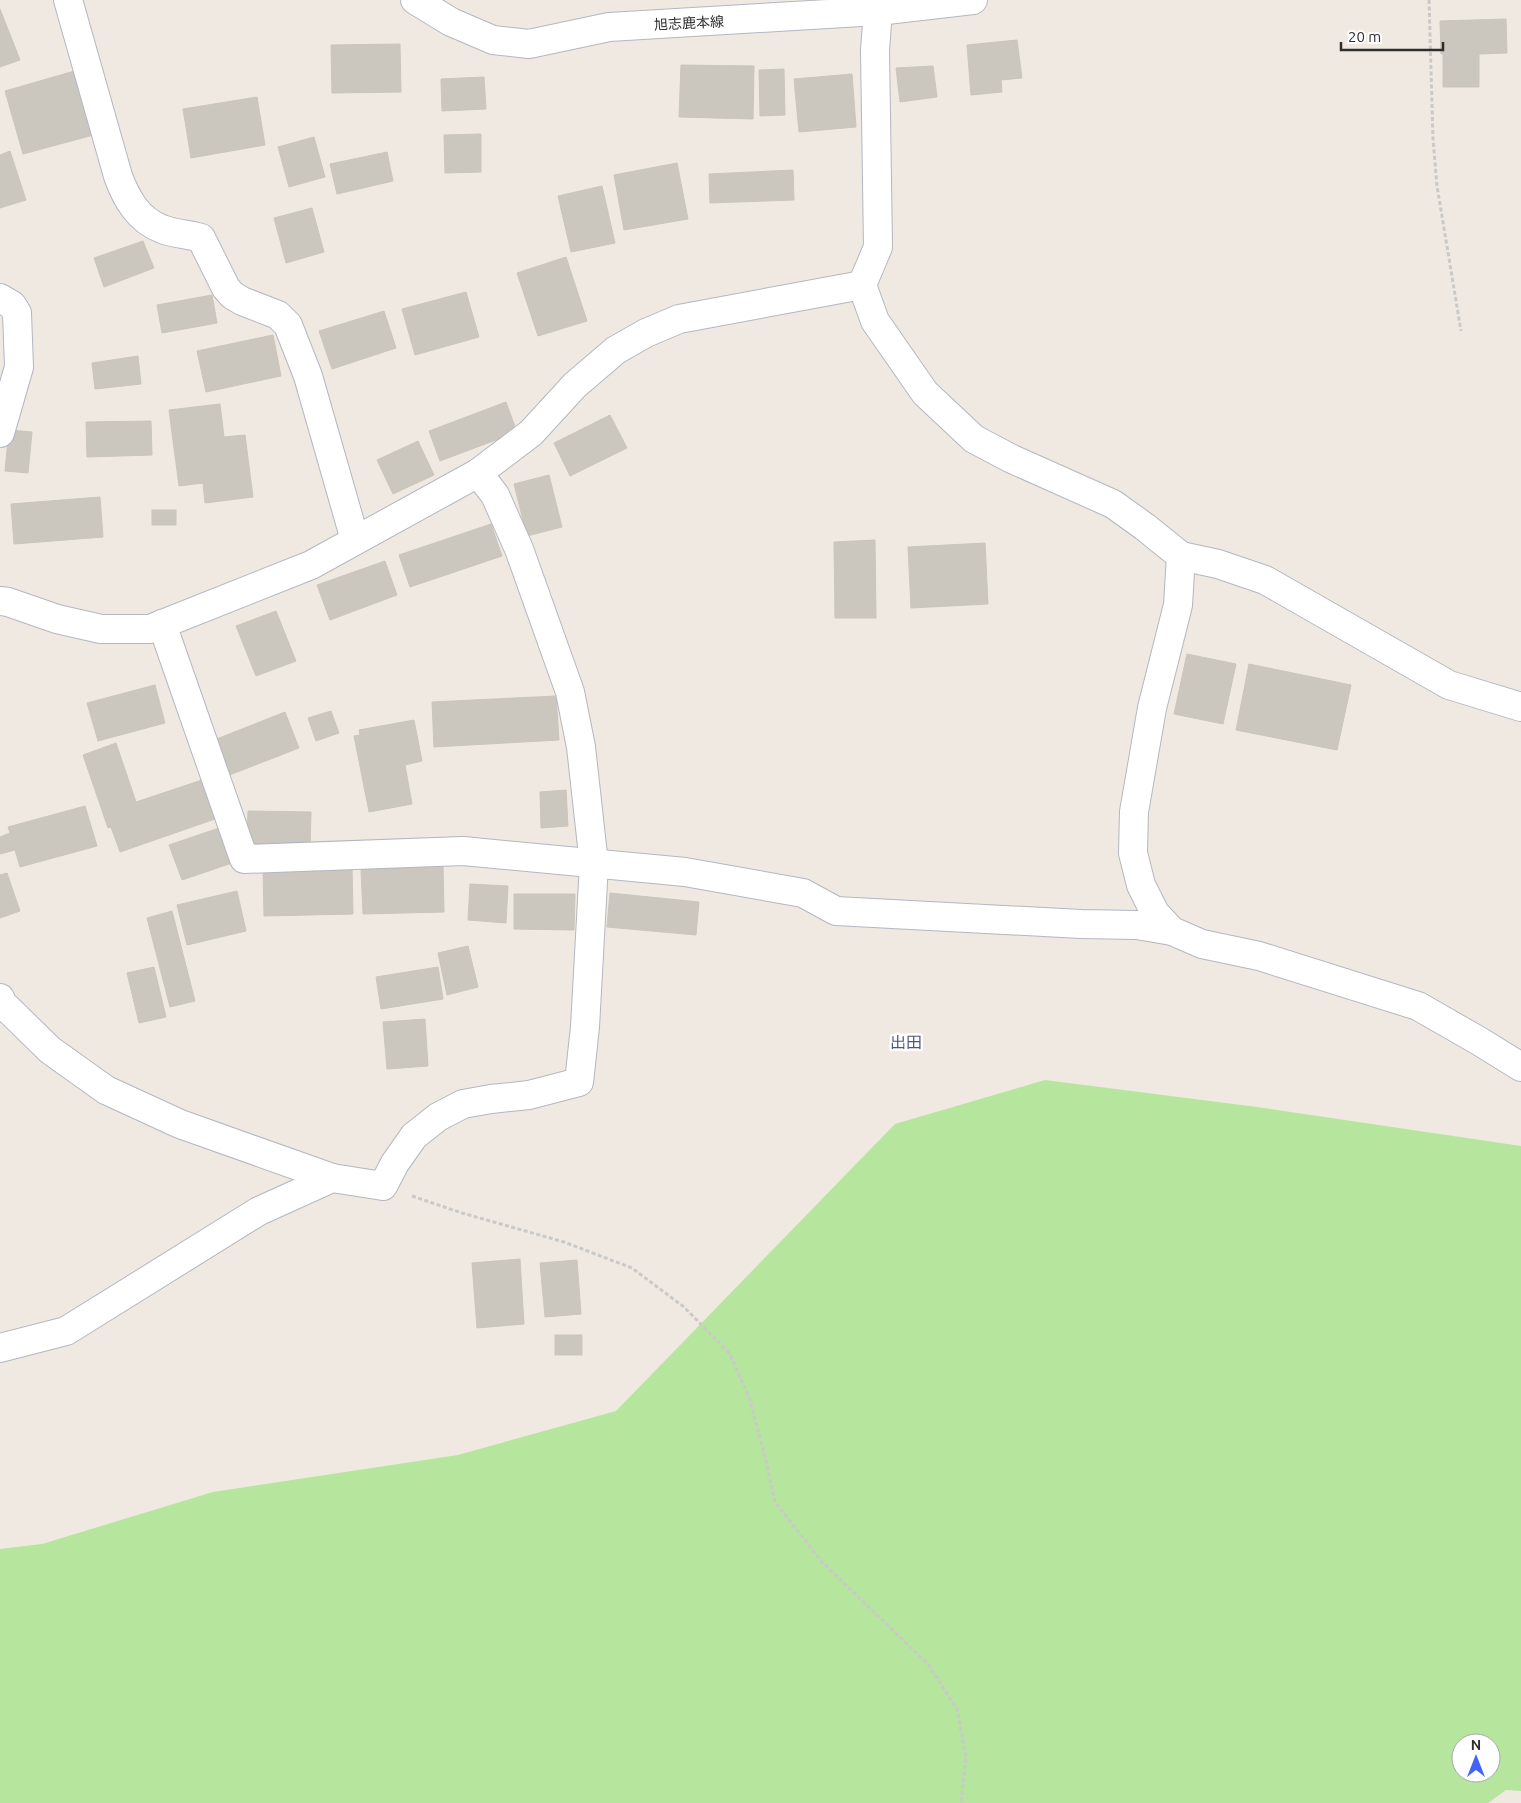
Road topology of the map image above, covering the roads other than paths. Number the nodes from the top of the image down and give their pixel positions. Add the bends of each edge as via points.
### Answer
1 (68, 0) edge
2 (415, 0) edge
3 (974, 0) edge
4 (878, 10) junction
5 (862, 285) junction
6 (0, 298) edge
7 (0, 433) edge
8 (478, 473) junction
9 (355, 540) junction
10 (1181, 556) junction
11 (1, 594) edge
12 (162, 624) junction
13 (1521, 707) edge
14 (594, 864) junction
15 (1172, 930) junction
16 (0, 998) edge
17 (1521, 1067) edge
18 (332, 1178) junction
19 (0, 1348) edge

1 - 9 street via 118,176 132,205 141,216 162,229 200,238 232,295 278,315 288,325 308,376
2 - 4 street, 旭志鹿本線 via 451,22 493,40 529,44 609,27
3 - 4 street, 旭志鹿本線
4 - 5 street via 875,50 878,247
5 - 8 street via 679,319 646,332 616,350 575,385 531,432
5 - 10 street via 875,321 925,393 974,439 1113,504
6 - 7 street via 12,305 17,313 19,367
8 - 9 street
8 - 14 street via 494,495 519,549 570,692 581,746
9 - 12 street via 311,565
10 - 13 street via 1265,580 1449,685
10 - 15 street via 1178,605 1152,708 1134,812 1133,853 1141,885 1155,913
11 - 12 street via 57,619 101,629 150,629
12 - 14 street via 244,859 463,851
14 - 15 street via 685,872 803,892 836,911
14 - 18 street via 579,1082 530,1095 463,1104 414,1136 383,1186
15 - 17 street via 1202,944 1259,956 1418,1006
16 - 18 street via 50,1050 106,1090 180,1124
18 - 19 street via 259,1210 66,1331

